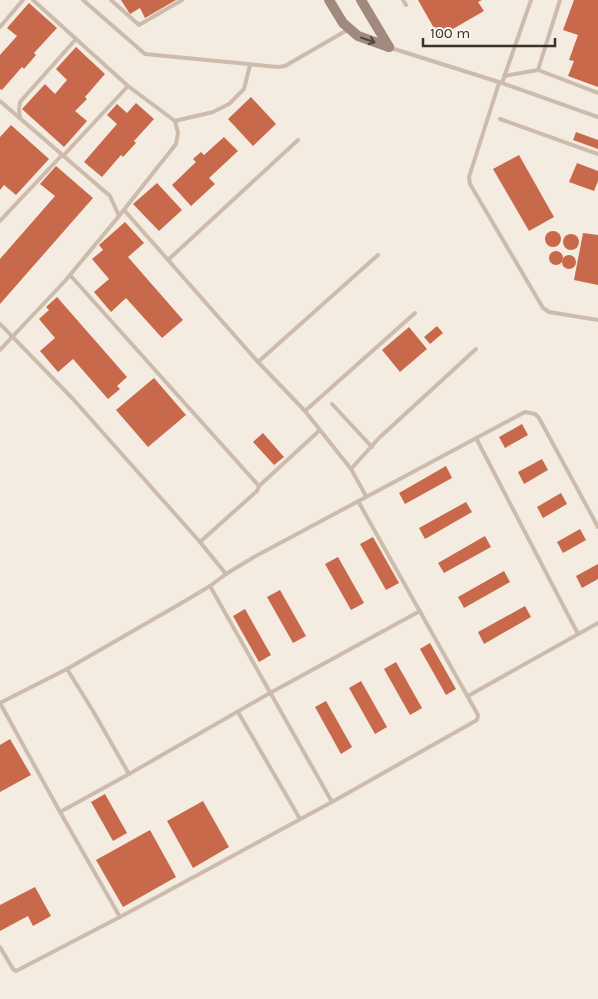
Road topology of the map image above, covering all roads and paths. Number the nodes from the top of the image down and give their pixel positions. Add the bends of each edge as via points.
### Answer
1 (23, 0) edge
2 (32, 0) edge
3 (83, 0) edge
4 (111, 0) edge
5 (182, 0) edge
6 (329, 0) edge
7 (361, 0) edge
8 (403, 0) edge
9 (531, 0) edge
10 (560, 0) edge
11 (406, 5) dead end
12 (0, 27) edge
13 (349, 29) junction
14 (76, 39) junction
15 (389, 47) junction
16 (250, 65) junction
17 (538, 70) junction
18 (504, 76) junction
19 (500, 83) junction
20 (128, 86) junction
21 (598, 93) edge
22 (0, 101) edge
23 (598, 117) edge
24 (20, 118) junction
25 (500, 119) dead end
26 (175, 121) junction
27 (298, 140) dead end
28 (598, 154) edge
29 (62, 155) junction
30 (124, 210) junction
31 (119, 216) junction
32 (0, 221) edge
33 (378, 255) dead end
34 (168, 260) junction
35 (70, 275) junction
36 (414, 312) dead end
37 (598, 320) edge
38 (0, 324) edge
39 (12, 336) junction
40 (476, 349) dead end
41 (0, 350) edge
42 (258, 362) junction
43 (332, 404) dead end
44 (305, 411) junction
45 (320, 430) junction
46 (476, 438) junction
47 (372, 447) junction
48 (351, 469) junction
49 (259, 486) junction
50 (366, 496) junction
51 (358, 500) junction
52 (598, 527) edge
53 (200, 542) junction
54 (226, 574) junction
55 (210, 586) junction
56 (420, 611) junction
57 (598, 622) edge
58 (578, 634) junction
59 (67, 669) junction
60 (270, 693) junction
61 (468, 696) junction
62 (0, 703) edge
63 (238, 712) junction
64 (129, 774) junction
65 (332, 802) junction
66 (60, 812) junction
67 (300, 818) junction
68 (120, 917) junction
69 (0, 947) edge

1 - 12 lane
2 - 14 lane
3 - 16 lane via 145,54
4 - 5 lane via 139,25
6 - 13 street
7 - 15 street
8 - 11 lane
9 - 18 lane
10 - 17 lane
13 -> 15 street via 358,36
13 - 16 lane via 285,66
14 - 20 lane
14 - 24 lane via 20,102
15 - 19 lane
16 - 26 lane via 244,89 229,104 213,112
17 - 18 lane
17 - 21 lane
18 - 19 lane
19 - 23 lane
19 - 37 lane via 468,177 470,184 543,308 548,312
20 - 26 lane
20 - 29 lane
22 - 24 lane
24 - 29 lane
25 - 28 lane
26 - 30 lane via 178,132 176,144
27 - 34 lane
29 - 31 lane via 110,196
29 - 32 lane
30 - 31 lane
30 - 34 lane
31 - 35 lane
33 - 42 lane
34 - 42 lane
35 - 39 lane
35 - 49 lane
36 - 44 lane
38 - 39 lane
39 - 41 lane
39 - 53 lane via 73,399
40 - 47 lane
42 - 44 lane
43 - 47 lane
44 - 45 lane
45 - 48 lane
45 - 49 lane
46 - 50 lane
46 - 52 lane via 525,412 535,414
46 - 58 lane
47 - 48 lane
48 - 50 lane
49 - 53 lane via 257,492
50 - 51 lane
51 - 54 lane
51 - 56 lane
53 - 54 lane
54 - 55 lane
55 - 59 lane
55 - 60 lane
56 - 60 lane
56 - 61 lane
57 - 58 lane
58 - 61 lane
59 - 62 lane
59 - 64 lane
60 - 63 lane
60 - 65 lane
61 - 65 lane via 478,715 477,720
62 - 66 lane
63 - 64 lane
63 - 67 lane
64 - 66 lane
65 - 67 lane
66 - 68 lane
67 - 68 lane
68 - 69 lane via 16,971

